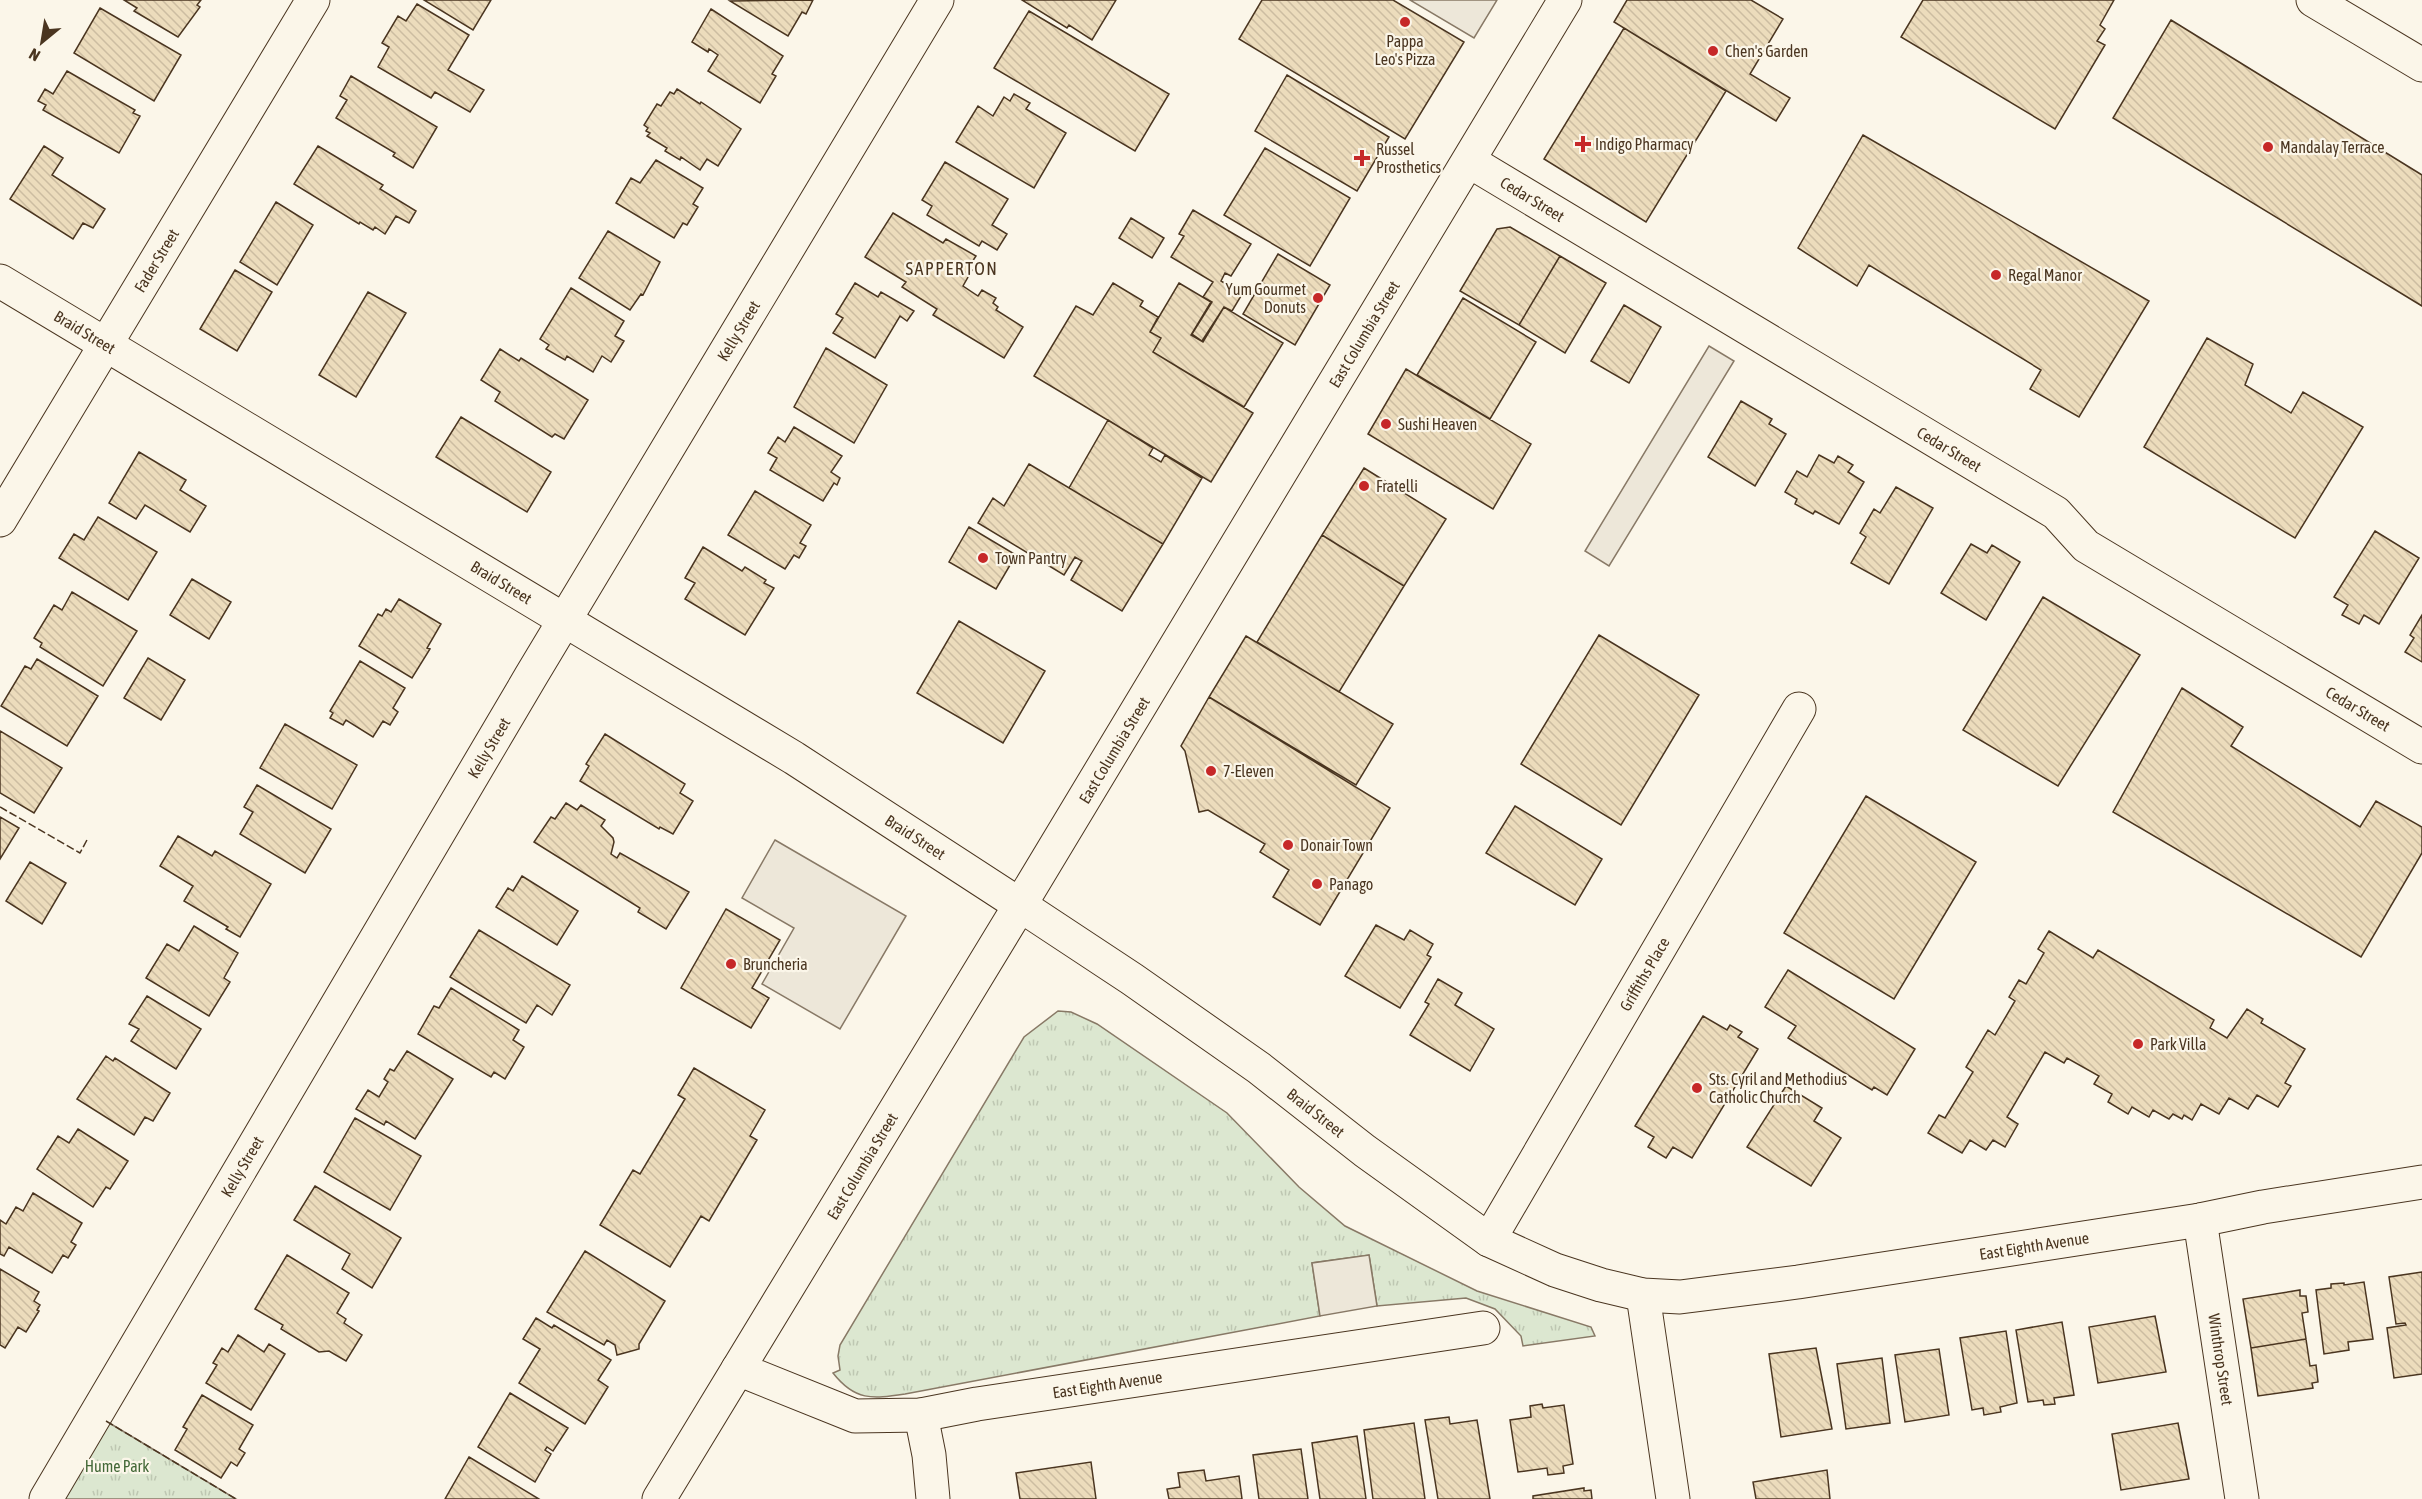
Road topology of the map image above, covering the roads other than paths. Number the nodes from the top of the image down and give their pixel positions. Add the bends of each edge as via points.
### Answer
1 (313, 0) edge
2 (937, 0) edge
3 (1565, 0) edge
4 (2313, 0) edge
5 (2422, 65) edge
6 (1469, 161) junction
7 (0, 281) edge
8 (105, 346) junction
9 (0, 520) edge
10 (565, 620) junction
11 (1799, 710) dead end
12 (2422, 747) edge
13 (1020, 905) junction
14 (2422, 1182) edge
15 (2200, 1220) junction
16 (1489, 1240) junction
17 (1643, 1295) junction
18 (1483, 1328) dead end
19 (738, 1369) junction
20 (921, 1415) junction
21 (45, 1499) edge
22 (659, 1499) edge
23 (933, 1499) edge
24 (1673, 1499) edge
25 (2242, 1499) edge

1 - 8 street, Fader Street
2 - 10 street, Kelly Street
3 - 6 street, East Columbia Street
4 - 5 street
6 - 12 street, Cedar Street via 2056,513 2086,546
6 - 13 street, East Columbia Street
7 - 8 street, Braid Street
8 - 9 street, Fader Street
8 - 10 street, Braid Street
10 - 13 street, Braid Street via 794,758
10 - 21 street, Kelly Street
11 - 16 street, Griffiths Place
13 - 16 street, Braid Street via 1259,1068
13 - 19 street, East Columbia Street
14 - 15 street, East Eighth Avenue
15 - 17 street, East Eighth Avenue via 1680,1298
15 - 25 street, Winthrop Street
16 - 17 street, Braid Street via 1555,1270
17 - 24 street
18 - 20 street, East Eighth Avenue
19 - 20 street, East Eighth Avenue via 855,1416
19 - 22 street, East Columbia Street
20 - 23 street via 930,1455

